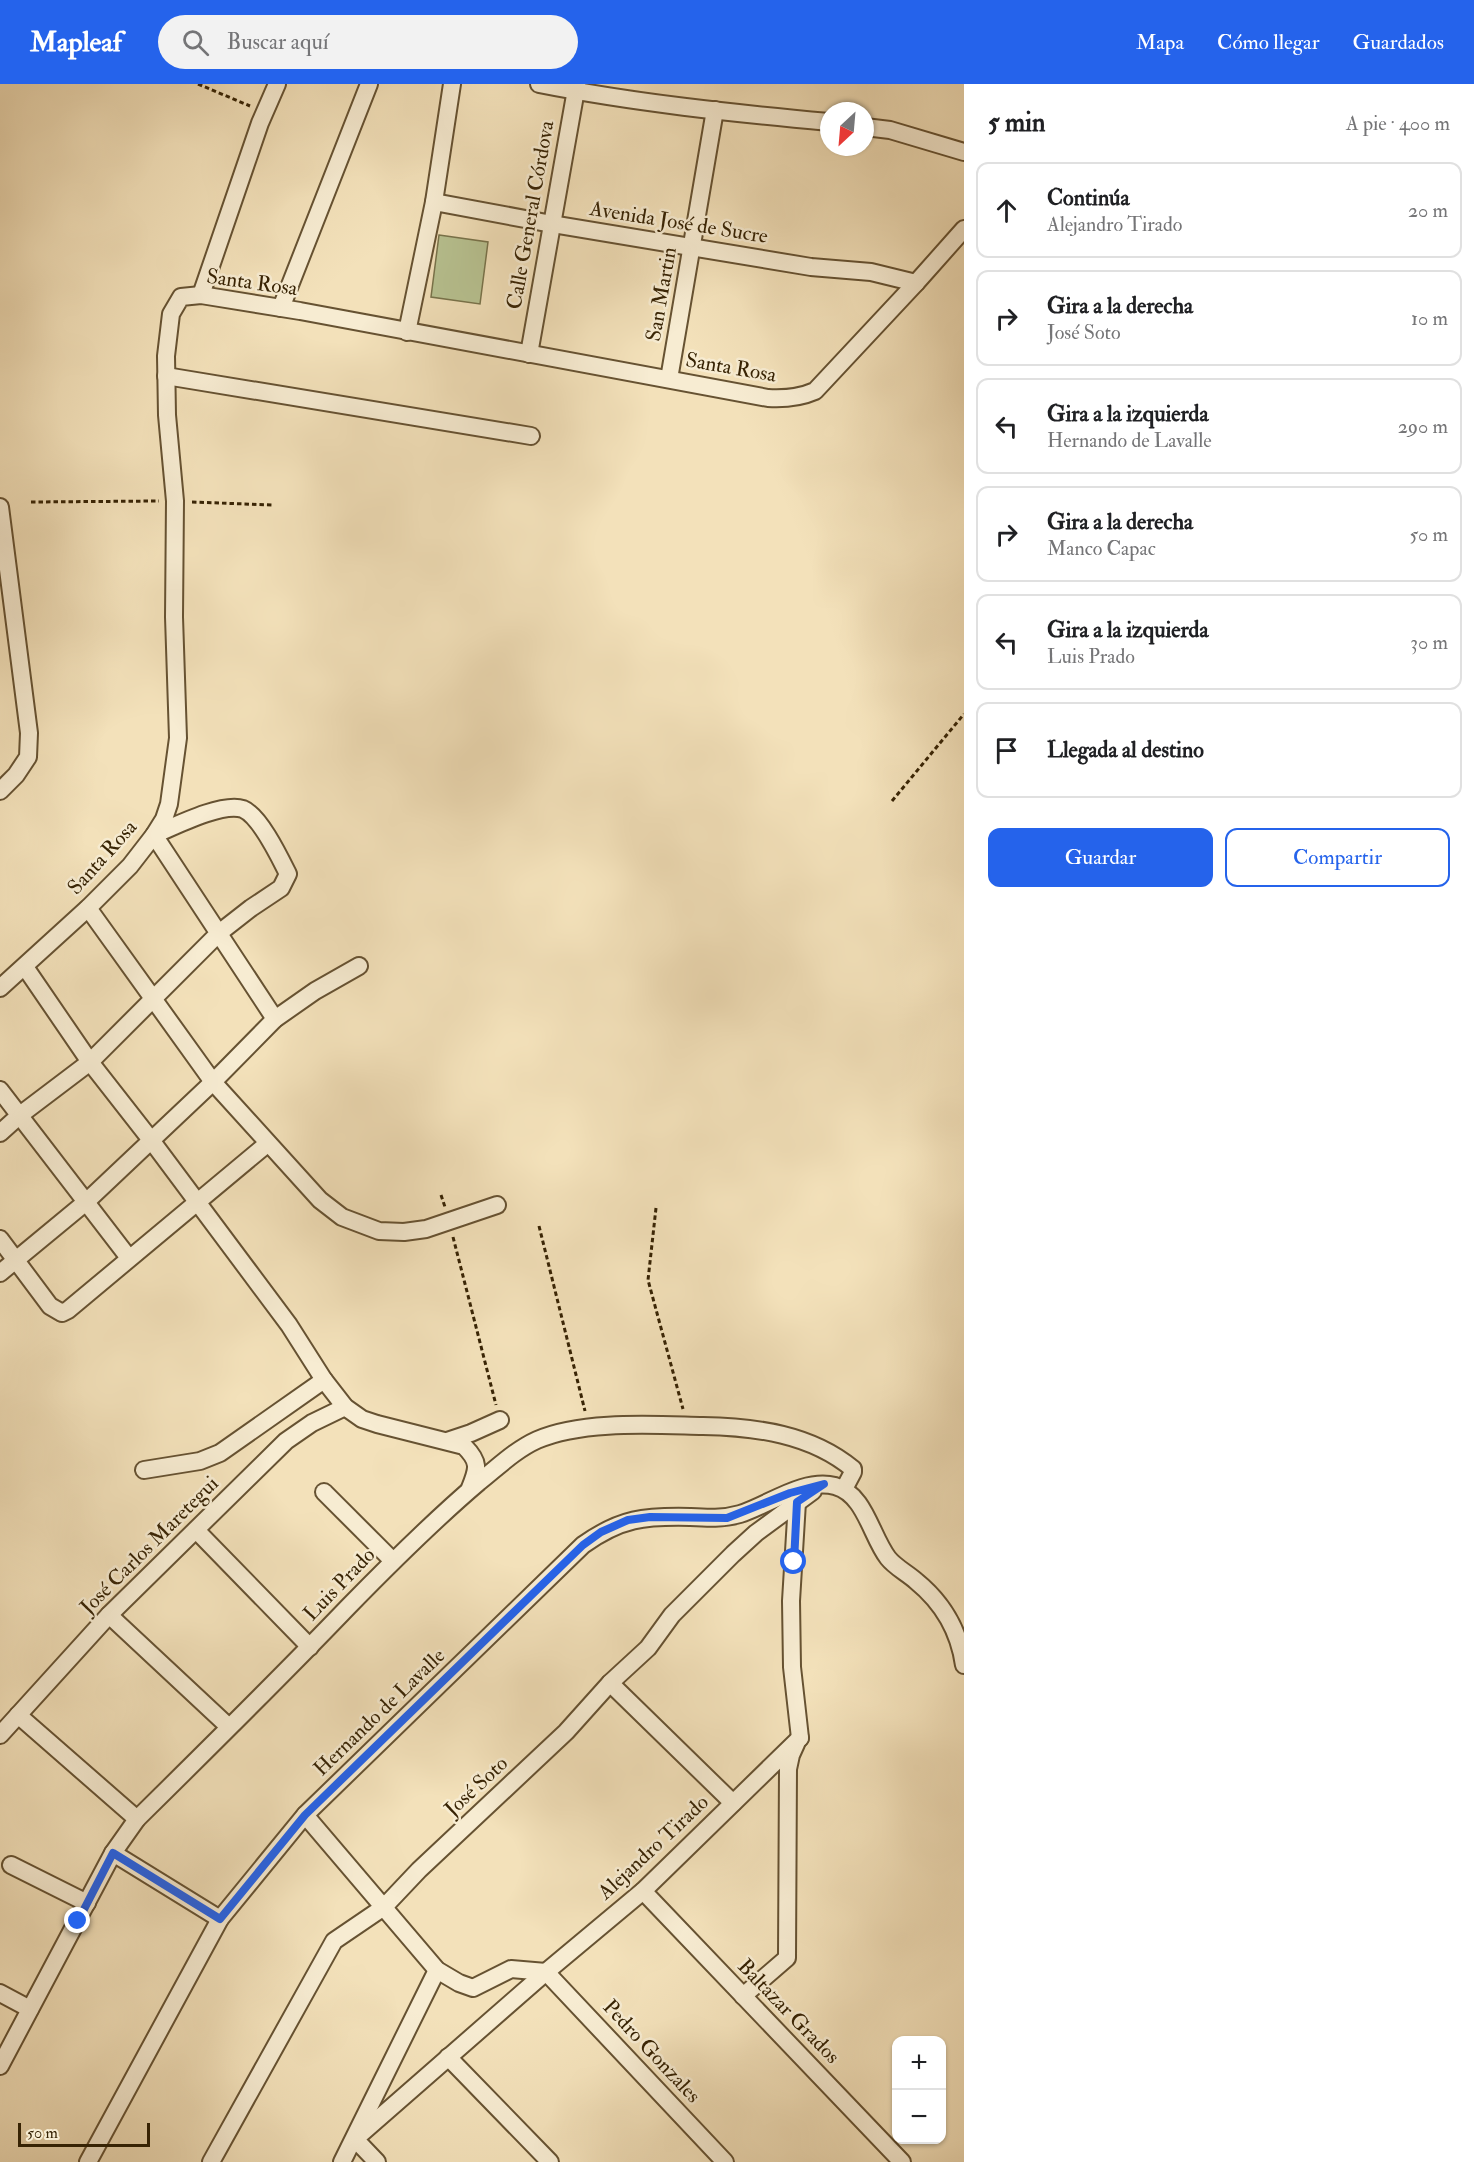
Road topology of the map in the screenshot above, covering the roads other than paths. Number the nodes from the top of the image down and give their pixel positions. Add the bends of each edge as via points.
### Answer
1 (277, 84) edge
2 (369, 84) edge
3 (452, 84) edge
4 (539, 84) edge
5 (576, 87) edge
6 (715, 110) junction
7 (820, 121) edge
8 (874, 127) edge
9 (964, 152) edge
10 (434, 202) junction
11 (552, 224) junction
12 (964, 229) edge
13 (692, 247) junction
14 (916, 283) junction
15 (201, 295) junction
16 (281, 308) junction
17 (407, 332) junction
18 (529, 354) junction
19 (166, 376) junction
20 (669, 379) junction
21 (531, 436) dead end
22 (0, 507) edge
23 (0, 791) edge
24 (154, 835) junction
25 (88, 908) junction
26 (219, 933) junction
27 (359, 966) dead end
28 (25, 967) junction
29 (0, 988) edge
30 (153, 999) junction
31 (275, 1018) junction
32 (90, 1062) junction
33 (213, 1082) junction
34 (0, 1090) edge
35 (20, 1115) junction
36 (0, 1133) edge
37 (151, 1140) junction
38 (267, 1144) junction
39 (86, 1202) junction
40 (198, 1202) junction
41 (497, 1205) dead end
42 (0, 1239) edge
43 (129, 1258) junction
44 (16, 1259) junction
45 (0, 1273) edge
46 (324, 1380) junction
47 (345, 1407) junction
48 (500, 1420) road end
49 (447, 1441) junction
50 (144, 1470) dead end
51 (824, 1484) junction
52 (844, 1489) junction
53 (468, 1491) junction
54 (324, 1492) dead end
55 (797, 1502) junction
56 (196, 1530) junction
57 (393, 1561) junction
58 (109, 1615) junction
59 (310, 1647) junction
60 (964, 1665) edge
61 (610, 1683) junction
62 (18, 1715) junction
63 (229, 1727) junction
64 (0, 1735) edge
65 (800, 1738) junction
66 (733, 1803) junction
67 (305, 1815) junction
68 (137, 1819) junction
69 (113, 1853) junction
70 (11, 1865) dead end
71 (643, 1891) junction
72 (87, 1903) junction
73 (384, 1907) junction
74 (220, 1919) junction
75 (437, 1970) junction
76 (546, 1972) junction
77 (0, 1993) edge
78 (743, 1996) junction
79 (30, 2009) junction
80 (448, 2057) junction
81 (0, 2066) edge
82 (355, 2139) junction
83 (88, 2162) edge
84 (212, 2162) edge
85 (342, 2162) edge
86 (377, 2162) edge
87 (550, 2162) edge
88 (725, 2162) edge
89 (902, 2162) edge

1 - 15 street
2 - 16 street
3 - 10 street
4 - 5 street
5 - 6 street
5 - 11 street, Calle General Córdova
6 - 7 street
6 - 13 street, San Martin
8 - 9 street
10 - 11 street, Avenida José de Sucre
10 - 17 street
11 - 13 street, Avenida José de Sucre
11 - 18 street, Calle General Córdova
12 - 14 street, Santa Rosa
13 - 14 street, Avenida José de Sucre via 811,267 871,272
13 - 20 street, San Martin
14 - 20 street, Santa Rosa via 815,391 801,397 768,398
15 - 16 street, Santa Rosa
15 - 19 street, Santa Rosa via 181,297 171,314
16 - 17 street, Santa Rosa
17 - 18 street, Santa Rosa
18 - 20 street, Santa Rosa
19 - 21 street
19 - 24 street, Santa Rosa via 175,501 178,738 169,804
22 - 23 street via 29,733 28,757
24 - 25 street, Santa Rosa
24 - 26 street
24 - 26 street via 235,807 246,810 264,830 288,874 281,888
25 - 28 street, Santa Rosa
25 - 30 street
26 - 30 street
26 - 31 street
27 - 31 street
28 - 29 street, Santa Rosa
28 - 32 street
30 - 32 street
30 - 33 street
31 - 33 street
32 - 35 street
32 - 37 street
33 - 37 street
33 - 38 street
34 - 35 street
35 - 36 street
35 - 39 street
37 - 39 street
37 - 40 street
38 - 40 street
38 - 41 street via 320,1200 342,1217 379,1231 404,1233 426,1229
39 - 43 street
39 - 44 street
40 - 43 street
40 - 46 street via 289,1325
42 - 44 street
43 - 44 street via 62,1313 50,1306
44 - 45 street
46 - 47 street
46 - 50 street via 220,1453 200,1461
47 - 49 street via 377,1424
47 - 56 street, José Carlos Maretegui via 286,1441
48 - 49 street
49 - 53 street via 464,1446 474,1456 477,1469
51 - 52 street, Hernando de Lavalle
51 - 55 street, José Soto
51 - 67 street, Hernando de Lavalle via 727,1518 650,1517 628,1520 601,1532 583,1545
52 - 53 street, Luis Prado via 853,1469 812,1443 773,1432 687,1426 590,1428 539,1439 517,1450
52 - 60 street via 861,1508 890,1560 936,1599 960,1641
53 - 57 street, Luis Prado
54 - 57 street
55 - 61 street, José Soto via 733,1554 672,1615 648,1648
55 - 65 street via 791,1656
56 - 58 street, José Carlos Maretegui
56 - 59 street
57 - 59 street, Luis Prado
58 - 62 street, José Carlos Maretegui
58 - 63 street
59 - 63 street, Luis Prado
61 - 66 street
61 - 73 street, José Soto via 551,1746
62 - 64 street, José Carlos Maretegui
62 - 68 street
63 - 68 street, Luis Prado
65 - 66 street, Alejandro Tirado
65 - 78 street via 788,1768 787,1958
66 - 71 street, Alejandro Tirado
67 - 73 street
67 - 74 street, Hernando de Lavalle
68 - 69 street, Luis Prado
69 - 72 street, Luis Prado
69 - 74 street
70 - 72 street
71 - 76 street, Alejandro Tirado
71 - 78 street, Baltazar Grados
72 - 79 street, Luis Prado
73 - 75 street
73 - 84 street, José Soto via 334,1941
74 - 83 street, Hernando de Lavalle
75 - 76 street via 473,1988 511,1969
75 - 82 street, Alejandro Tirado
76 - 80 street, Alejandro Tirado
76 - 88 street, Pedro Gonzales
77 - 79 street
78 - 89 street, Baltazar Grados
79 - 81 street, Luis Prado
80 - 82 street, Alejandro Tirado
80 - 87 street
82 - 85 street, Alejandro Tirado
82 - 86 street

